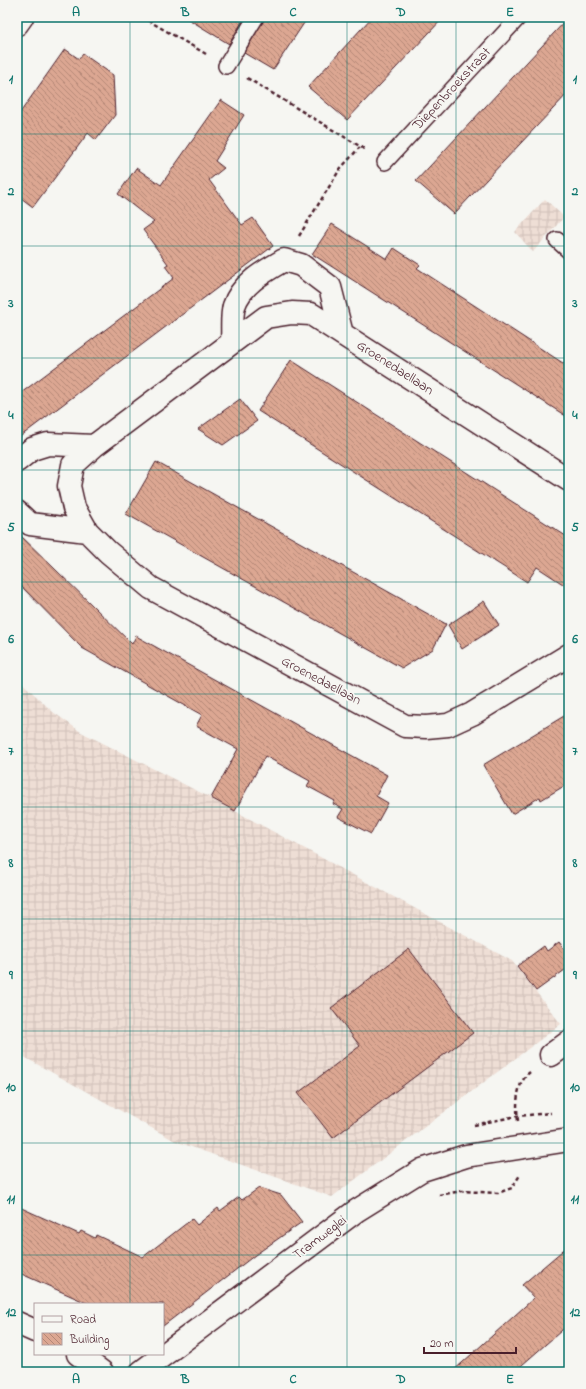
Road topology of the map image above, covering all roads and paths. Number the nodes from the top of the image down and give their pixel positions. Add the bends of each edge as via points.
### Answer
1 (22, 17) edge
2 (142, 17) edge
3 (256, 17) edge
4 (519, 17) edge
5 (17, 24) edge
6 (226, 66) junction
7 (360, 147) junction
8 (385, 162) joint
9 (557, 240) dead end
10 (569, 251) edge
11 (284, 260) junction
12 (342, 334) junction
13 (232, 341) junction
14 (94, 446) junction
15 (17, 461) edge
16 (569, 480) edge
17 (17, 512) edge
18 (87, 531) junction
19 (569, 655) edge
20 (569, 1042) edge
21 (551, 1055) joint
22 (557, 1113) dead end
23 (517, 1116) junction
24 (569, 1140) edge
25 (520, 1149) junction
26 (434, 1196) dead end
27 (17, 1323) edge
28 (34, 1331) edge
29 (79, 1355) edge
30 (164, 1355) edge
31 (164, 1355) edge
32 (102, 1372) edge
33 (141, 1372) edge

1 - 5 street
2 - 6 path
3 - 6 lane
4 - 8 lane, Diepenbroekstraat
6 - 7 path
7 - 8 path
7 - 11 path via 340,169
9 - 10 lane
11 - 12 street, Groenedaellaan via 301,265 330,287
11 - 13 street via 244,288 234,307
12 - 13 street, Groenedaellaan via 311,314 292,313 266,317
12 - 16 street, Groenedaellaan
13 - 14 street, Groenedaellaan
14 - 15 street via 48,444 32,449
14 - 18 street, Groenedaellaan via 73,465 69,486 74,508
17 - 18 street via 30,524
18 - 19 street, Groenedaellaan via 151,588 405,726 426,728 448,725 472,714
20 - 21 street
21 - 23 path via 525,1076 519,1088
22 - 23 path
23 - 25 path
24 - 25 street, Tramweglei
25 - 26 path via 520,1174 512,1188 498,1193 462,1191
25 - 30 street, Tramweglei via 466,1156 422,1170 356,1211
27 - 28 street
29 - 32 street
31 - 33 street, Tramweglei

